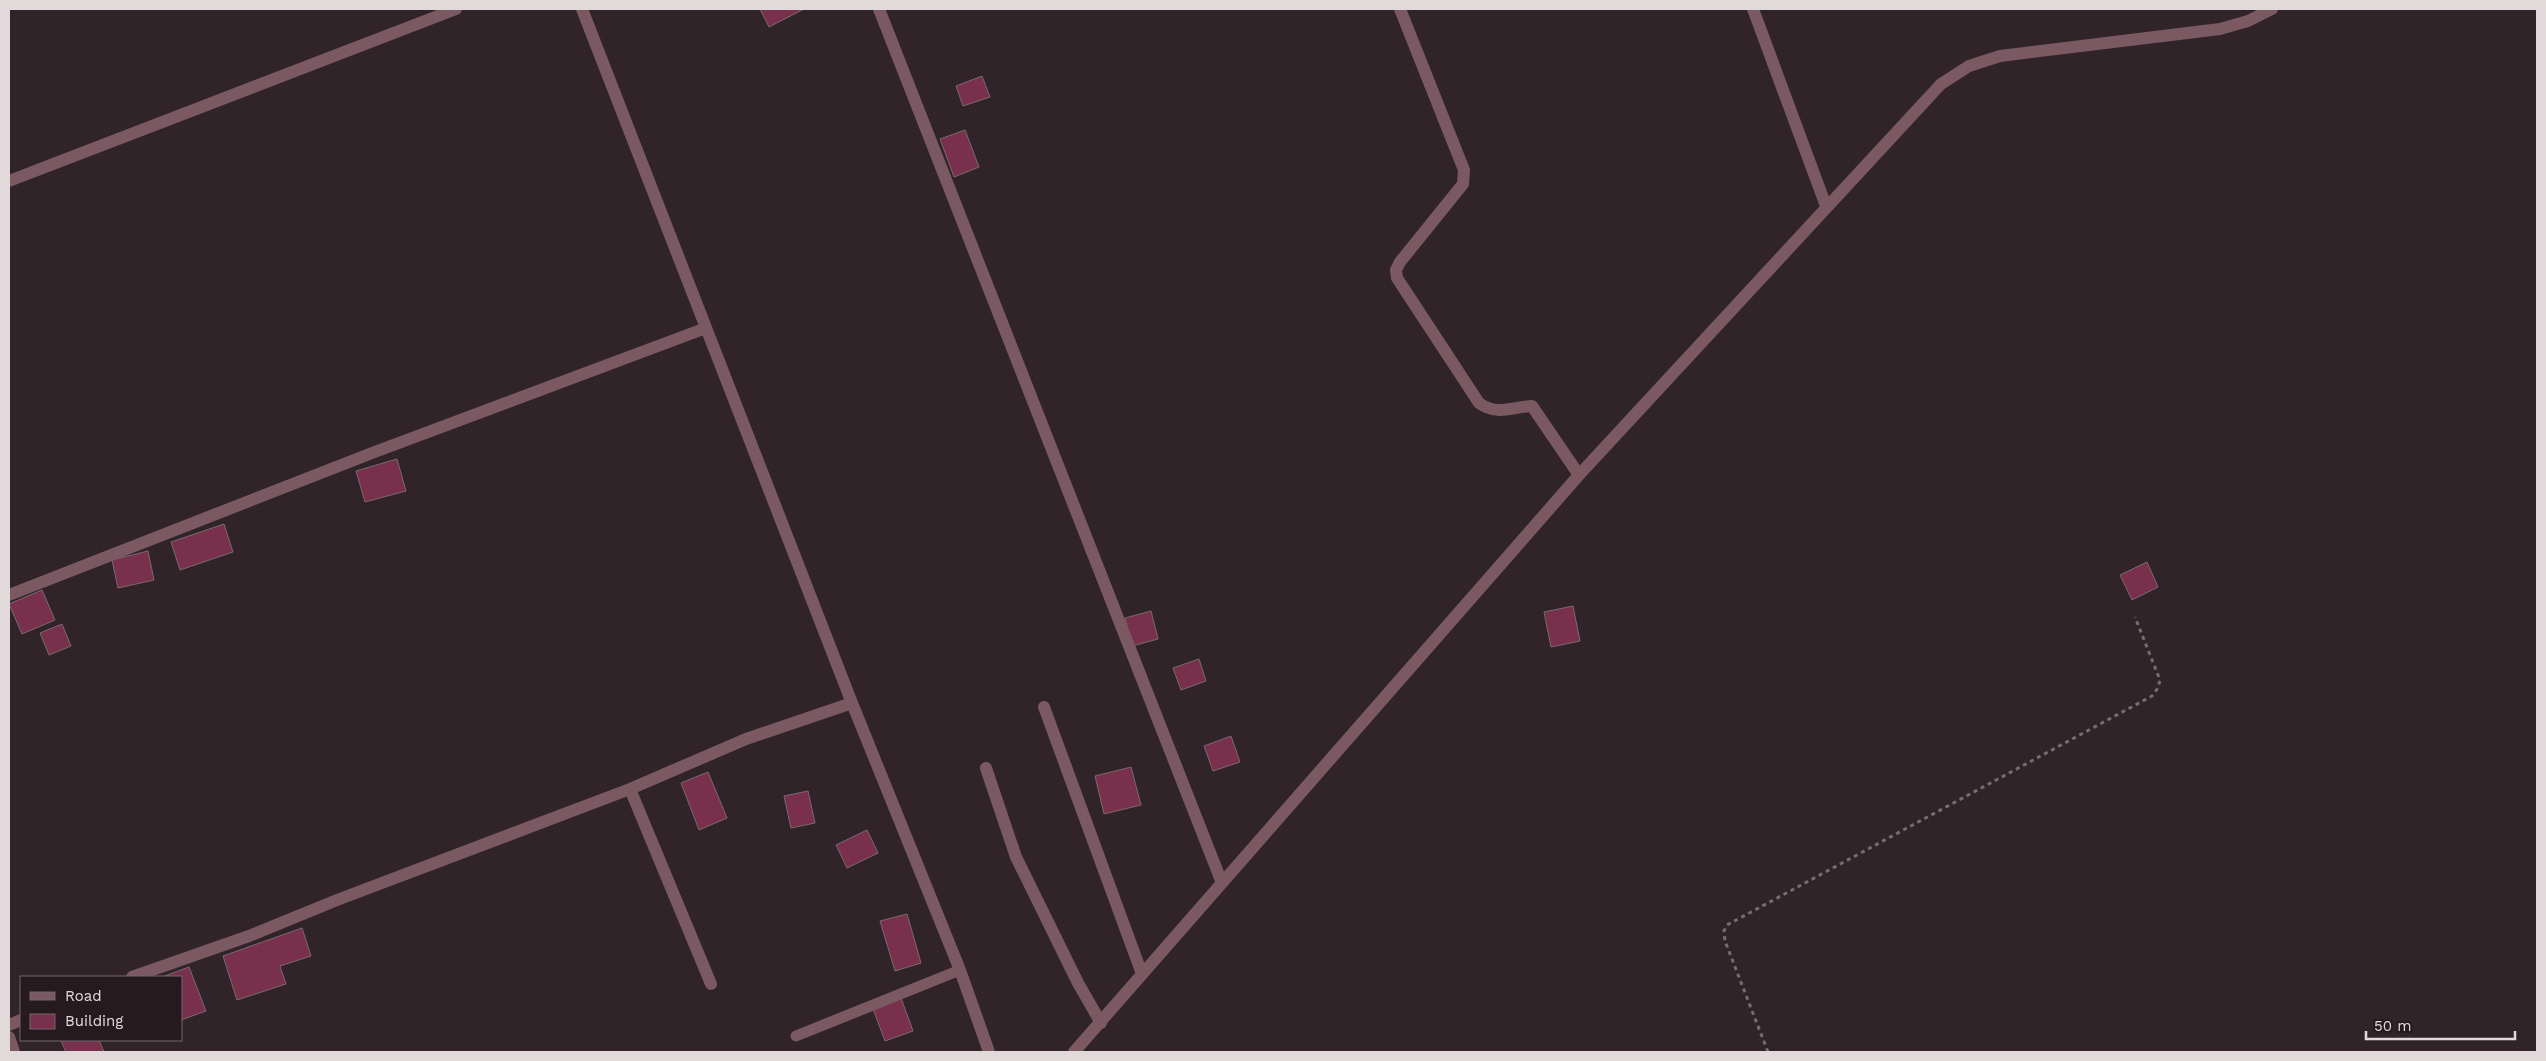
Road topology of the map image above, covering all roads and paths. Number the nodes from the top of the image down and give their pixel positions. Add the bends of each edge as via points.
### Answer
1 (456, 9) edge
2 (582, 9) edge
3 (879, 9) edge
4 (1400, 9) edge
5 (1753, 9) edge
6 (2272, 9) edge
7 (9, 181) edge
8 (1826, 206) junction
9 (706, 328) junction
10 (1579, 475) junction
11 (9, 595) edge
12 (2135, 617) dead end
13 (852, 703) junction
14 (1044, 707) dead end
15 (986, 768) dead end
16 (630, 789) junction
17 (1222, 883) junction
18 (960, 970) junction
19 (1142, 974) junction
20 (135, 976) edge
21 (711, 984) dead end
22 (1101, 1023) junction
23 (796, 1036) dead end
24 (9, 1037) edge
25 (14, 1052) edge
26 (989, 1052) edge
27 (1074, 1052) edge
28 (1768, 1052) edge

1 - 7 street
2 - 9 street
3 - 17 street
4 - 10 street via 1464,170 1463,184 1400,262 1397,278 1480,403 1488,409 1501,411 1532,406
5 - 8 street
6 - 8 street via 2248,21 2220,29 2016,53 1969,66 1929,95
8 - 10 street
9 - 11 street
9 - 13 street
10 - 17 street
12 - 28 path via 2160,680 2152,696 1727,925 1725,942
13 - 16 street via 746,739
13 - 18 street
14 - 19 street
15 - 22 street via 1016,857
16 - 20 street via 250,936
16 - 21 street
17 - 19 street
18 - 23 lane
18 - 26 street
19 - 22 street
22 - 27 street
24 - 25 street

